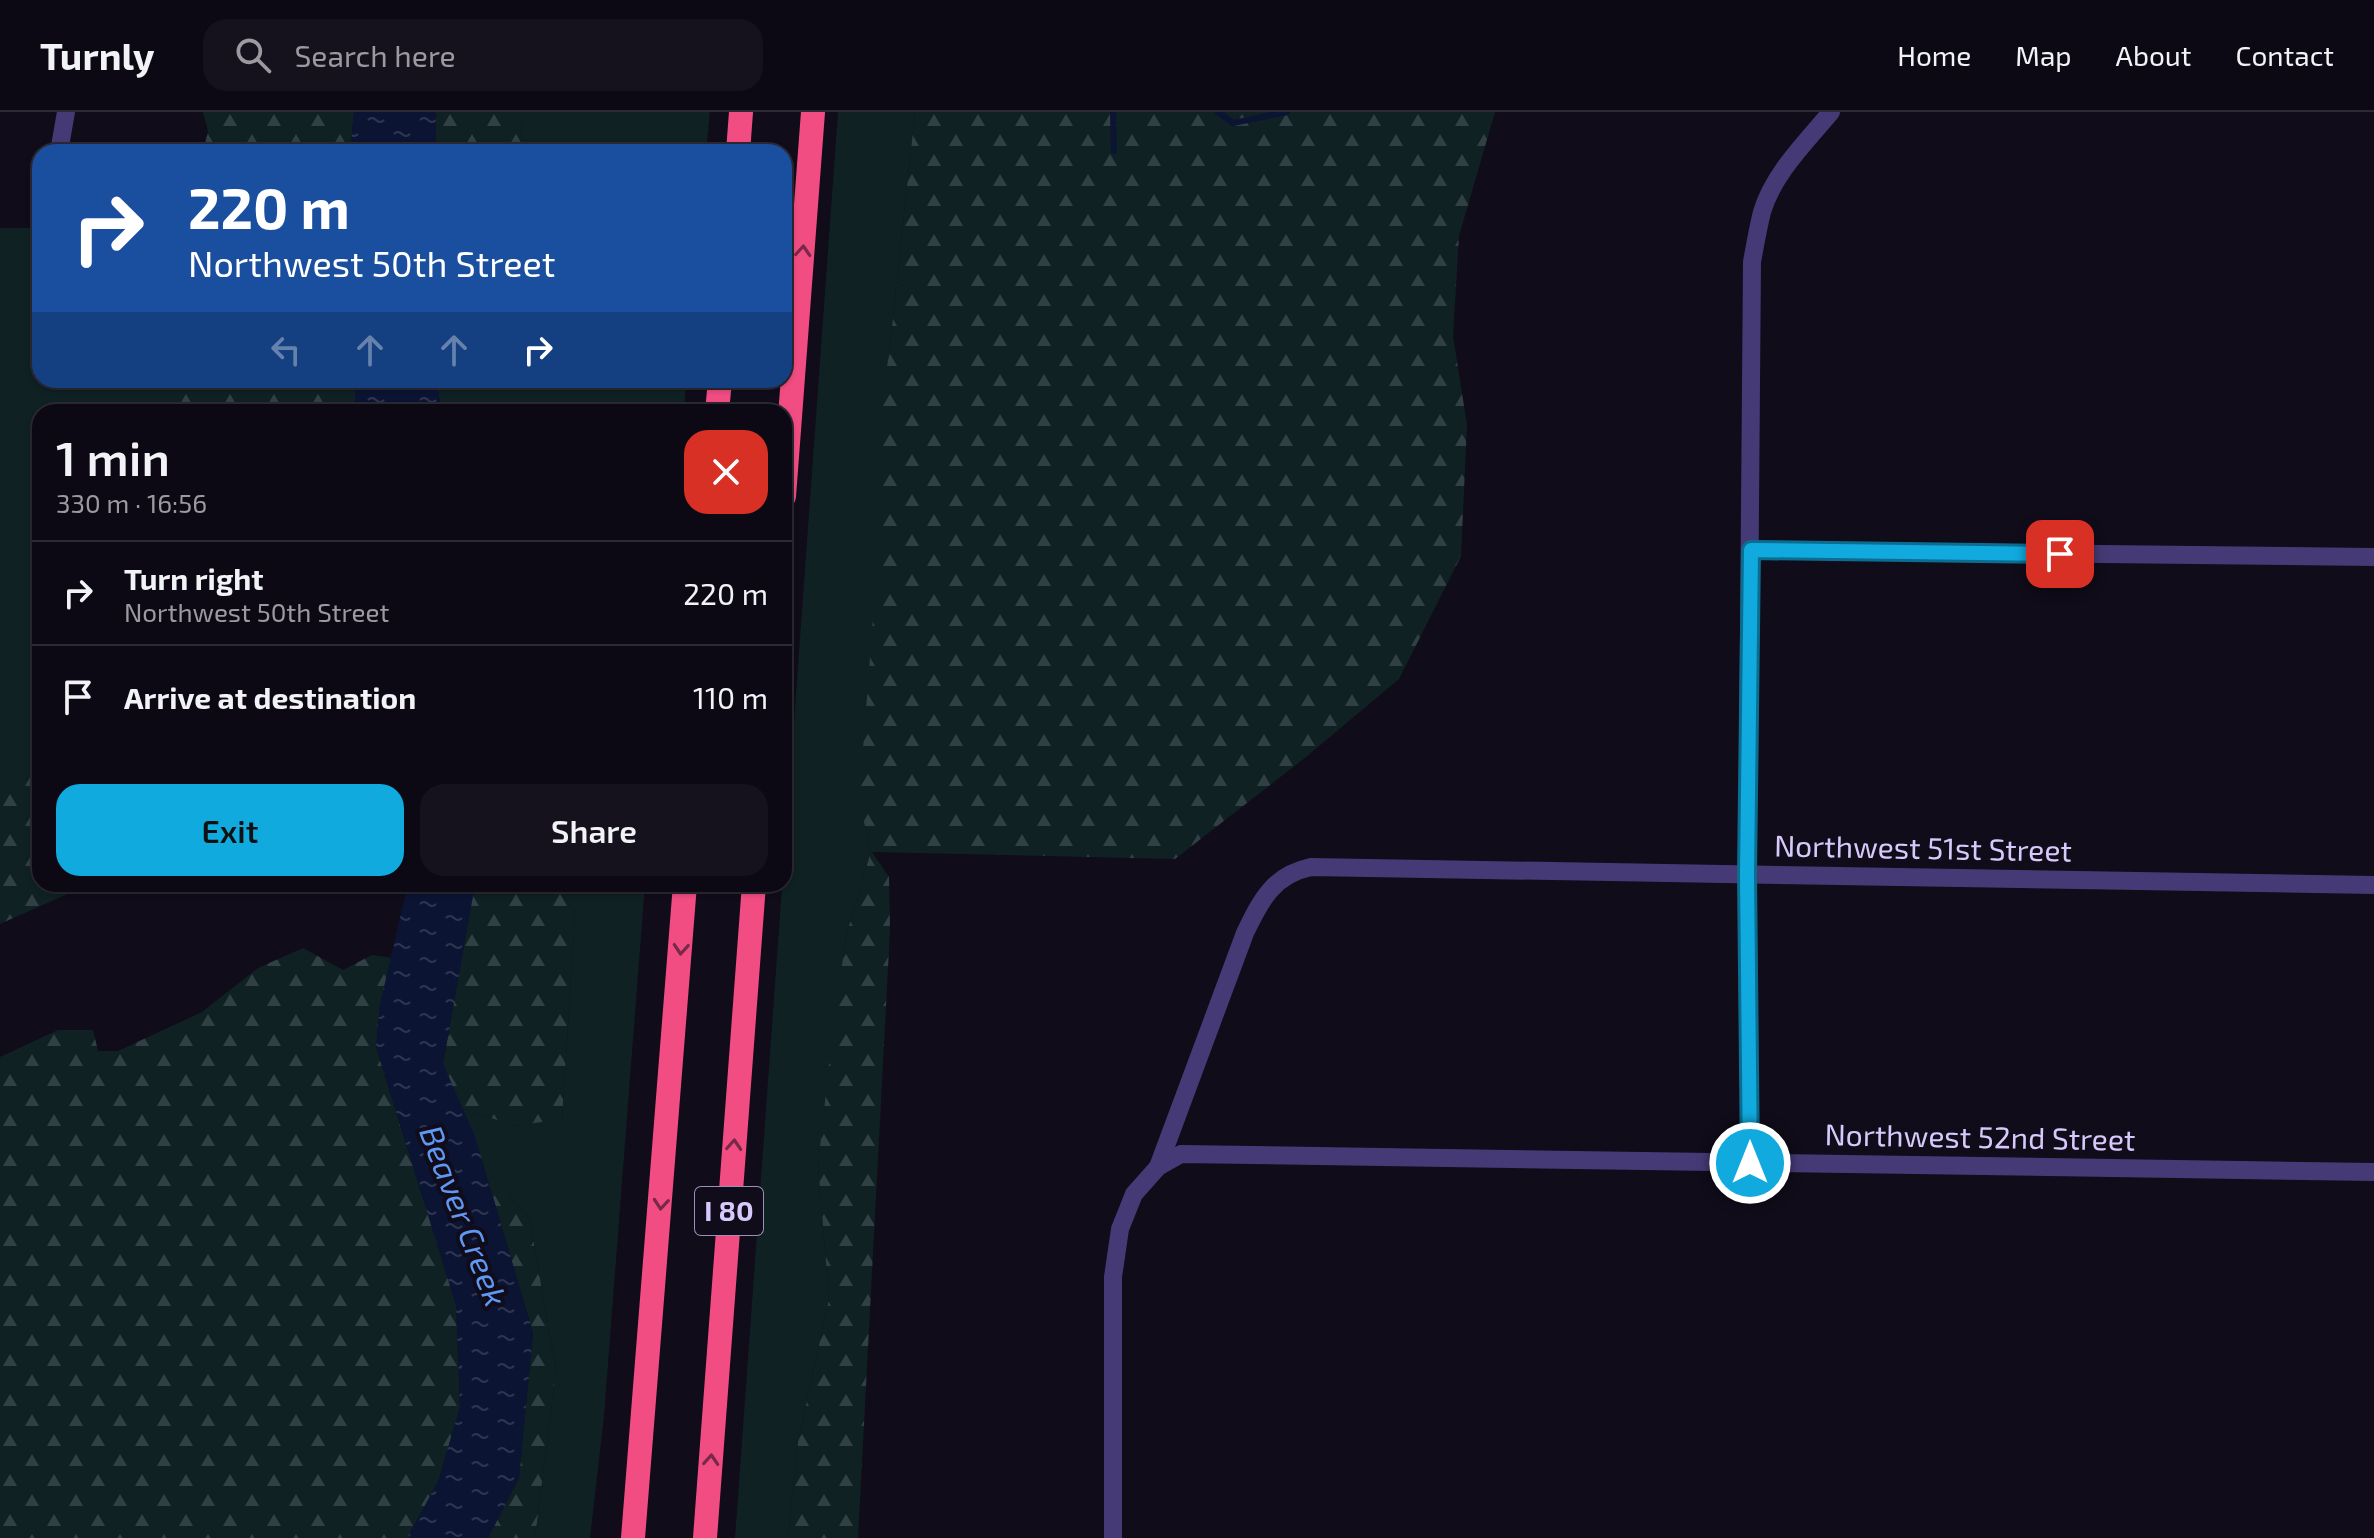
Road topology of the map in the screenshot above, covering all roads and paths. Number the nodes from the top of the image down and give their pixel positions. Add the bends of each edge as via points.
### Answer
1 (66, 112) edge
2 (741, 112) edge
3 (813, 112) edge
4 (1831, 112) edge
5 (60, 144) edge
6 (739, 144) edge
7 (791, 404) edge
8 (1751, 550) junction
9 (2374, 557) edge
10 (1747, 874) junction
11 (2374, 885) edge
12 (684, 892) edge
13 (753, 892) edge
14 (1750, 1163) junction
15 (1158, 1167) junction
16 (2374, 1172) edge
17 (633, 1538) edge
18 (705, 1538) edge
19 (1113, 1538) edge

1 - 5 street
2 - 6 highway
7 -> 3 highway
4 - 8 street via 1772,191 1752,262
8 - 9 street
8 - 10 street
10 - 11 street, Northwest 51st Street
10 - 14 street
10 - 15 street, Northwest 51st Street via 1311,867 1293,871 1277,880 1254,915
12 -> 17 highway, I 80
18 -> 13 highway, I 80
14 - 15 street, Northwest 52nd Street via 1181,1154
14 - 16 street, Northwest 52nd Street
15 - 19 street via 1134,1194 1120,1229 1113,1277

